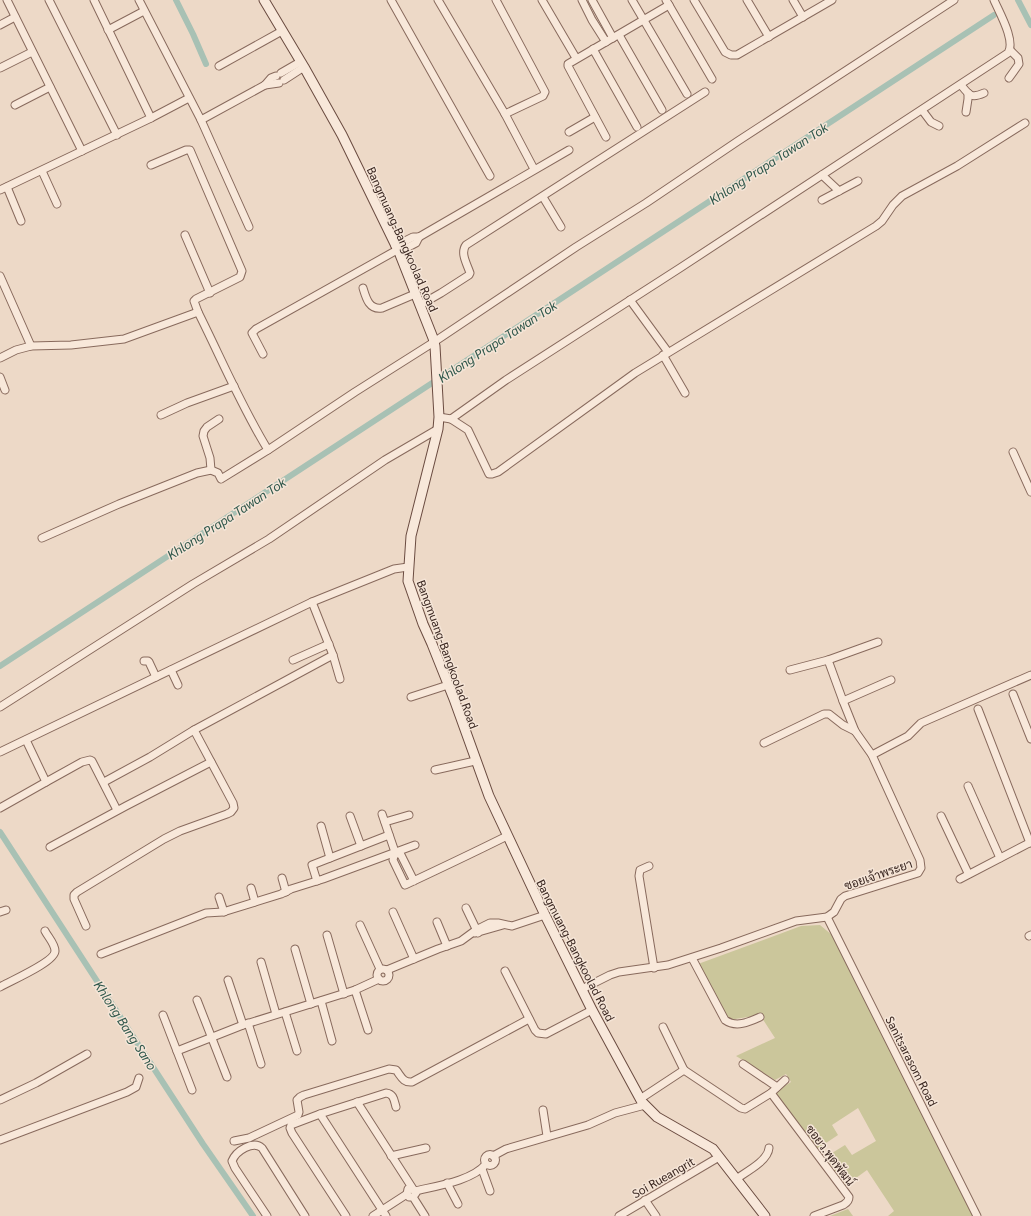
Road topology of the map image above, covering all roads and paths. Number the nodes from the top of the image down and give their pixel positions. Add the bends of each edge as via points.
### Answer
1 (7, 0) edge
2 (50, 0) edge
3 (94, 0) edge
4 (139, 0) edge
5 (264, 0) edge
6 (391, 0) edge
7 (438, 0) edge
8 (496, 0) edge
9 (542, 0) edge
10 (582, 0) edge
11 (592, 0) edge
12 (632, 0) edge
13 (694, 0) edge
14 (747, 0) edge
15 (793, 0) edge
16 (832, 0) edge
17 (954, 0) edge
18 (994, 0) edge
19 (668, 3) edge
20 (144, 10) junction
21 (15, 17) junction
22 (803, 17) junction
23 (644, 20) junction
24 (0, 25) edge
25 (108, 30) junction
26 (282, 31) junction
27 (616, 36) junction
28 (768, 37) junction
29 (606, 42) junction
30 (593, 49) junction
31 (1010, 50) junction
32 (32, 52) junction
33 (576, 58) junction
34 (302, 64) junction
35 (219, 66) dead end
36 (0, 68) edge
37 (1009, 78) dead end
38 (712, 79) dead end
39 (961, 84) junction
40 (50, 87) junction
41 (705, 92) dead end
42 (984, 93) dead end
43 (687, 94) dead end
44 (968, 94) junction
45 (189, 98) junction
46 (15, 105) dead end
47 (662, 110) dead end
48 (922, 110) junction
49 (966, 112) dead end
50 (505, 114) junction
51 (596, 117) junction
52 (151, 118) junction
53 (201, 120) junction
54 (1025, 123) dead end
55 (938, 126) dead end
56 (637, 127) dead end
57 (569, 132) dead end
58 (117, 135) junction
59 (606, 137) dead end
60 (569, 150) dead end
61 (82, 152) junction
62 (151, 165) dead end
63 (534, 170) junction
64 (42, 171) junction
65 (822, 175) junction
66 (490, 176) dead end
67 (858, 181) dead end
68 (3, 188) edge
69 (839, 191) junction
70 (543, 197) junction
71 (822, 200) dead end
72 (57, 204) dead end
73 (21, 221) dead end
74 (249, 226) dead end
75 (561, 227) dead end
76 (185, 235) dead end
77 (397, 249) junction
78 (0, 276) edge
79 (363, 288) dead end
80 (210, 293) junction
81 (415, 294) junction
82 (630, 300) junction
83 (420, 304) junction
84 (198, 312) junction
85 (435, 344) junction
86 (30, 346) junction
87 (263, 354) dead end
88 (665, 354) junction
89 (0, 358) edge
90 (0, 377) edge
91 (234, 386) junction
92 (4, 390) dead end
93 (685, 393) dead end
94 (440, 413) junction
95 (161, 415) dead end
96 (219, 419) dead end
97 (451, 419) junction
98 (438, 429) junction
99 (268, 450) junction
100 (1013, 452) dead end
101 (211, 470) junction
102 (1031, 492) edge
103 (42, 538) dead end
104 (408, 567) junction
105 (312, 602) junction
106 (878, 642) dead end
107 (328, 644) junction
108 (333, 655) junction
109 (294, 660) dead end
110 (828, 660) junction
111 (144, 661) dead end
112 (171, 670) junction
113 (790, 670) dead end
114 (1031, 675) edge
115 (156, 677) junction
116 (340, 679) dead end
117 (891, 680) dead end
118 (448, 685) junction
119 (178, 686) dead end
120 (1013, 694) dead end
121 (411, 697) dead end
122 (843, 701) junction
123 (0, 707) edge
124 (978, 709) dead end
125 (194, 730) junction
126 (855, 731) junction
127 (1031, 739) edge
128 (26, 740) junction
129 (764, 743) dead end
130 (0, 752) edge
131 (872, 755) junction
132 (475, 761) junction
133 (211, 762) junction
134 (435, 770) dead end
135 (46, 782) junction
136 (104, 782) junction
137 (968, 786) dead end
138 (0, 808) edge
139 (117, 810) junction
140 (382, 814) dead end
141 (409, 815) dead end
142 (350, 816) dead end
143 (941, 816) dead end
144 (385, 822) junction
145 (321, 826) dead end
146 (389, 835) junction
147 (507, 836) junction
148 (1030, 843) edge
149 (415, 845) dead end
150 (361, 846) junction
151 (50, 847) dead end
152 (395, 852) junction
153 (330, 858) junction
154 (1000, 858) junction
155 (649, 866) dead end
156 (968, 873) junction
157 (282, 878) dead end
158 (960, 879) dead end
159 (317, 881) junction
160 (414, 881) junction
161 (251, 888) dead end
162 (286, 892) junction
163 (219, 896) dead end
164 (255, 902) junction
165 (466, 908) dead end
166 (224, 912) junction
167 (393, 912) dead end
168 (545, 915) junction
169 (827, 917) junction
170 (437, 922) dead end
171 (86, 926) dead end
172 (360, 926) dead end
173 (45, 931) dead end
174 (476, 932) junction
175 (327, 935) dead end
176 (447, 946) junction
177 (296, 949) dead end
178 (101, 954) dead end
179 (692, 958) junction
180 (414, 959) junction
181 (261, 962) dead end
182 (654, 968) junction
183 (384, 970) junction
184 (505, 972) dead end
185 (228, 980) dead end
186 (379, 980) junction
187 (0, 986) edge
188 (582, 989) junction
189 (355, 990) junction
190 (344, 994) junction
191 (197, 1000) dead end
192 (321, 1001) junction
193 (311, 1004) junction
194 (592, 1010) junction
195 (285, 1012) junction
196 (276, 1014) junction
197 (163, 1015) dead end
198 (760, 1017) dead end
199 (529, 1019) junction
200 (246, 1024) junction
201 (663, 1027) dead end
202 (368, 1030) dead end
203 (212, 1037) junction
204 (332, 1041) dead end
205 (177, 1051) junction
206 (297, 1051) dead end
207 (87, 1054) dead end
208 (261, 1064) dead end
209 (743, 1064) dead end
210 (684, 1070) junction
211 (227, 1077) dead end
212 (139, 1078) dead end
213 (785, 1080) dead end
214 (777, 1087) junction
215 (192, 1090) dead end
216 (771, 1092) junction
217 (0, 1100) edge
218 (357, 1102) junction
219 (642, 1102) junction
220 (396, 1107) dead end
221 (543, 1110) dead end
222 (320, 1114) junction
223 (547, 1136) junction
224 (0, 1140) edge
225 (234, 1141) dead end
226 (426, 1148) dead end
227 (769, 1148) dead end
228 (391, 1156) junction
229 (719, 1157) junction
230 (484, 1167) junction
231 (736, 1179) junction
232 (447, 1183) junction
233 (490, 1191) dead end
234 (412, 1193) junction
235 (645, 1200) junction
236 (458, 1204) dead end
237 (384, 1213) edge
238 (267, 1216) edge
239 (305, 1216) edge
240 (346, 1216) edge
241 (374, 1216) edge
242 (425, 1216) edge
243 (619, 1216) edge
244 (656, 1216) edge
245 (765, 1216) edge
246 (814, 1216) edge
247 (977, 1216) edge

1 - 21 street
2 - 58 street
3 - 25 street
4 - 20 street
5 - 26 street, Bangmuang-Bangkoolad Road
6 - 66 street
7 - 50 street
8 - 50 street via 545,92 543,96
9 - 33 street
10 - 29 street
11 - 27 street
12 - 23 street
13 - 28 street via 728,54 737,55
14 - 28 street
15 - 22 street
16 - 22 street
17 - 85 street via 576,247
18 - 31 street via 1009,37
19 - 23 street
19 - 38 street
20 - 25 street
20 - 45 street
21 - 24 street
21 - 32 street
22 - 28 street
23 - 27 street
23 - 43 street
25 - 52 street
26 - 34 street, Bangmuang-Bangkoolad Road
26 - 35 street
27 - 29 street
27 - 47 street
29 - 30 street
30 - 33 street
30 - 56 street
31 - 37 street via 1018,58 1019,64
31 - 39 street
32 - 36 street
32 - 40 street
33 - 51 street via 568,66
34 - 53 street
34 - 77 street, Bangmuang-Bangkoolad Road via 342,135
39 - 44 street
39 - 48 street
40 - 46 street
40 - 61 street
41 - 70 street
42 - 44 street via 976,96
44 - 49 street
45 - 52 street
45 - 53 street
48 - 55 street via 931,122
48 - 65 street
50 - 63 street
51 - 57 street
51 - 59 street
52 - 58 street
53 - 74 street
54 - 88 street via 957,166 902,196 876,226
58 - 61 street
60 - 63 street
61 - 64 street
62 - 80 street via 186,150 190,151 242,271 240,277
63 - 77 street via 419,237 412,237
64 - 68 street
64 - 72 street
65 - 69 street
65 - 82 street
67 - 69 street
68 - 73 street
69 - 71 street
70 - 75 street
70 - 83 street via 466,245 463,249 469,275
76 - 80 street
77 - 81 street, Bangmuang-Bangkoolad Road
77 - 87 street via 253,331
78 - 86 street
79 - 81 street via 370,305 376,308 382,308
80 - 84 street via 195,300
81 - 83 street, Bangmuang-Bangkoolad Road
82 - 88 street
82 - 97 street via 506,380
83 - 85 street, Bangmuang-Bangkoolad Road
84 - 86 street via 124,339
84 - 91 street
85 - 94 street, Bangmuang-Bangkoolad Road
85 - 99 street via 354,392
86 - 89 street
88 - 93 street
88 - 97 street via 504,469 492,474 487,471 468,430
90 - 92 street
91 - 95 street
91 - 99 street
94 - 97 street
94 - 98 street, Bangmuang-Bangkoolad Road
96 - 101 street via 210,424 203,436
98 - 104 street, Bangmuang-Bangkoolad Road via 410,536
98 - 123 street via 385,460 269,539 193,584
99 - 101 street via 221,479 218,473
100 - 102 street
101 - 103 street via 169,483
104 - 105 street via 394,569
104 - 118 street, Bangmuang-Bangkoolad Road via 410,588
105 - 107 street
105 - 112 street
106 - 110 street
107 - 108 street
107 - 109 street
108 - 116 street
108 - 125 street
110 - 113 street
110 - 122 street
111 - 115 street via 149,662
112 - 115 street
112 - 119 street
114 - 131 street via 921,723 908,736
115 - 128 street
117 - 122 street
118 - 121 street
118 - 132 street, Bangmuang-Bangkoolad Road
120 - 127 street
122 - 126 street
124 - 148 street
125 - 133 street
125 - 136 street
126 - 129 street via 829,714 824,714
126 - 131 street
128 - 130 street
128 - 135 street
131 - 169 street, ซอยเจ้าพระยา via 920,860 921,868 918,873 845,896 834,912
132 - 134 street
132 - 147 street, Bangmuang-Bangkoolad Road
133 - 139 street
133 - 171 street via 233,803 233,810 164,839 77,892 74,899
135 - 136 street via 90,760
135 - 138 street
136 - 139 street
137 - 154 street
139 - 151 street
140 - 144 street
141 - 144 street
142 - 150 street
143 - 156 street
144 - 146 street
145 - 153 street
146 - 150 street
146 - 152 street
147 - 160 street
147 - 168 street, Bangmuang-Bangkoolad Road
148 - 154 street
149 - 152 street
150 - 153 street
152 - 159 street
152 - 160 street via 401,855
152 - 160 street via 393,860 405,885
153 - 159 street via 312,865
154 - 156 street
155 - 182 street via 640,870 639,876
156 - 158 street
157 - 162 street
159 - 162 street
161 - 164 street
162 - 164 street
163 - 166 street
164 - 166 street
165 - 174 street
166 - 178 street via 206,913
167 - 180 street
168 - 174 street via 512,926 490,923
168 - 188 street, Bangmuang-Bangkoolad Road
169 - 179 street via 796,920
169 - 247 street, Sanitsarasom Road
170 - 176 street
172 - 183 street
173 - 187 street via 54,946 52,958
174 - 176 street
175 - 190 street
176 - 180 street
177 - 193 street
179 - 182 street
179 - 198 street via 725,1020 740,1024
180 - 183 street
181 - 196 street
182 - 188 street via 619,972
183 - 186 street via 377,974
183 - 186 street via 389,975 387,979
184 - 199 street
185 - 200 street
186 - 189 street
188 - 194 street, Bangmuang-Bangkoolad Road
189 - 190 street
189 - 202 street
190 - 192 street
191 - 203 street
192 - 193 street
192 - 204 street
193 - 195 street
194 - 199 street via 546,1034 538,1033
194 - 219 street, Bangmuang-Bangkoolad Road
195 - 196 street
195 - 206 street
196 - 200 street
197 - 205 street
199 - 225 street via 412,1082 406,1082 396,1070 389,1069 304,1095 297,1100 300,1112 298,1115 249,1138
200 - 203 street
200 - 208 street
201 - 210 street
203 - 205 street
203 - 211 street
205 - 215 street
207 - 217 street
209 - 214 street
210 - 216 street via 741,1108 745,1109
210 - 219 street
212 - 224 street via 136,1087 127,1092
213 - 214 street
214 - 216 street
216 - 246 street, ซอยว.พุดพัฒน์ via 849,1197 847,1203
218 - 220 street via 389,1093 393,1096
218 - 222 street
218 - 228 street
219 - 223 street via 588,1125
219 - 229 street, Bangmuang-Bangkoolad Road via 657,1117 713,1149
221 - 223 street
222 - 237 street
222 - 240 street via 293,1124 290,1131
223 - 230 street via 499,1152 493,1156 495,1163
226 - 228 street
227 - 231 street via 765,1158
228 - 234 street
229 - 231 street, Bangmuang-Bangkoolad Road
229 - 235 street, Soi Rueangrit
230 - 232 street
230 - 233 street
231 - 245 street, Bangmuang-Bangkoolad Road
232 - 234 street
232 - 236 street
234 - 237 street
234 - 242 street
235 - 243 street, Soi Rueangrit
235 - 244 street
237 - 241 street
238 - 239 street via 232,1161 241,1150 255,1144 262,1148

